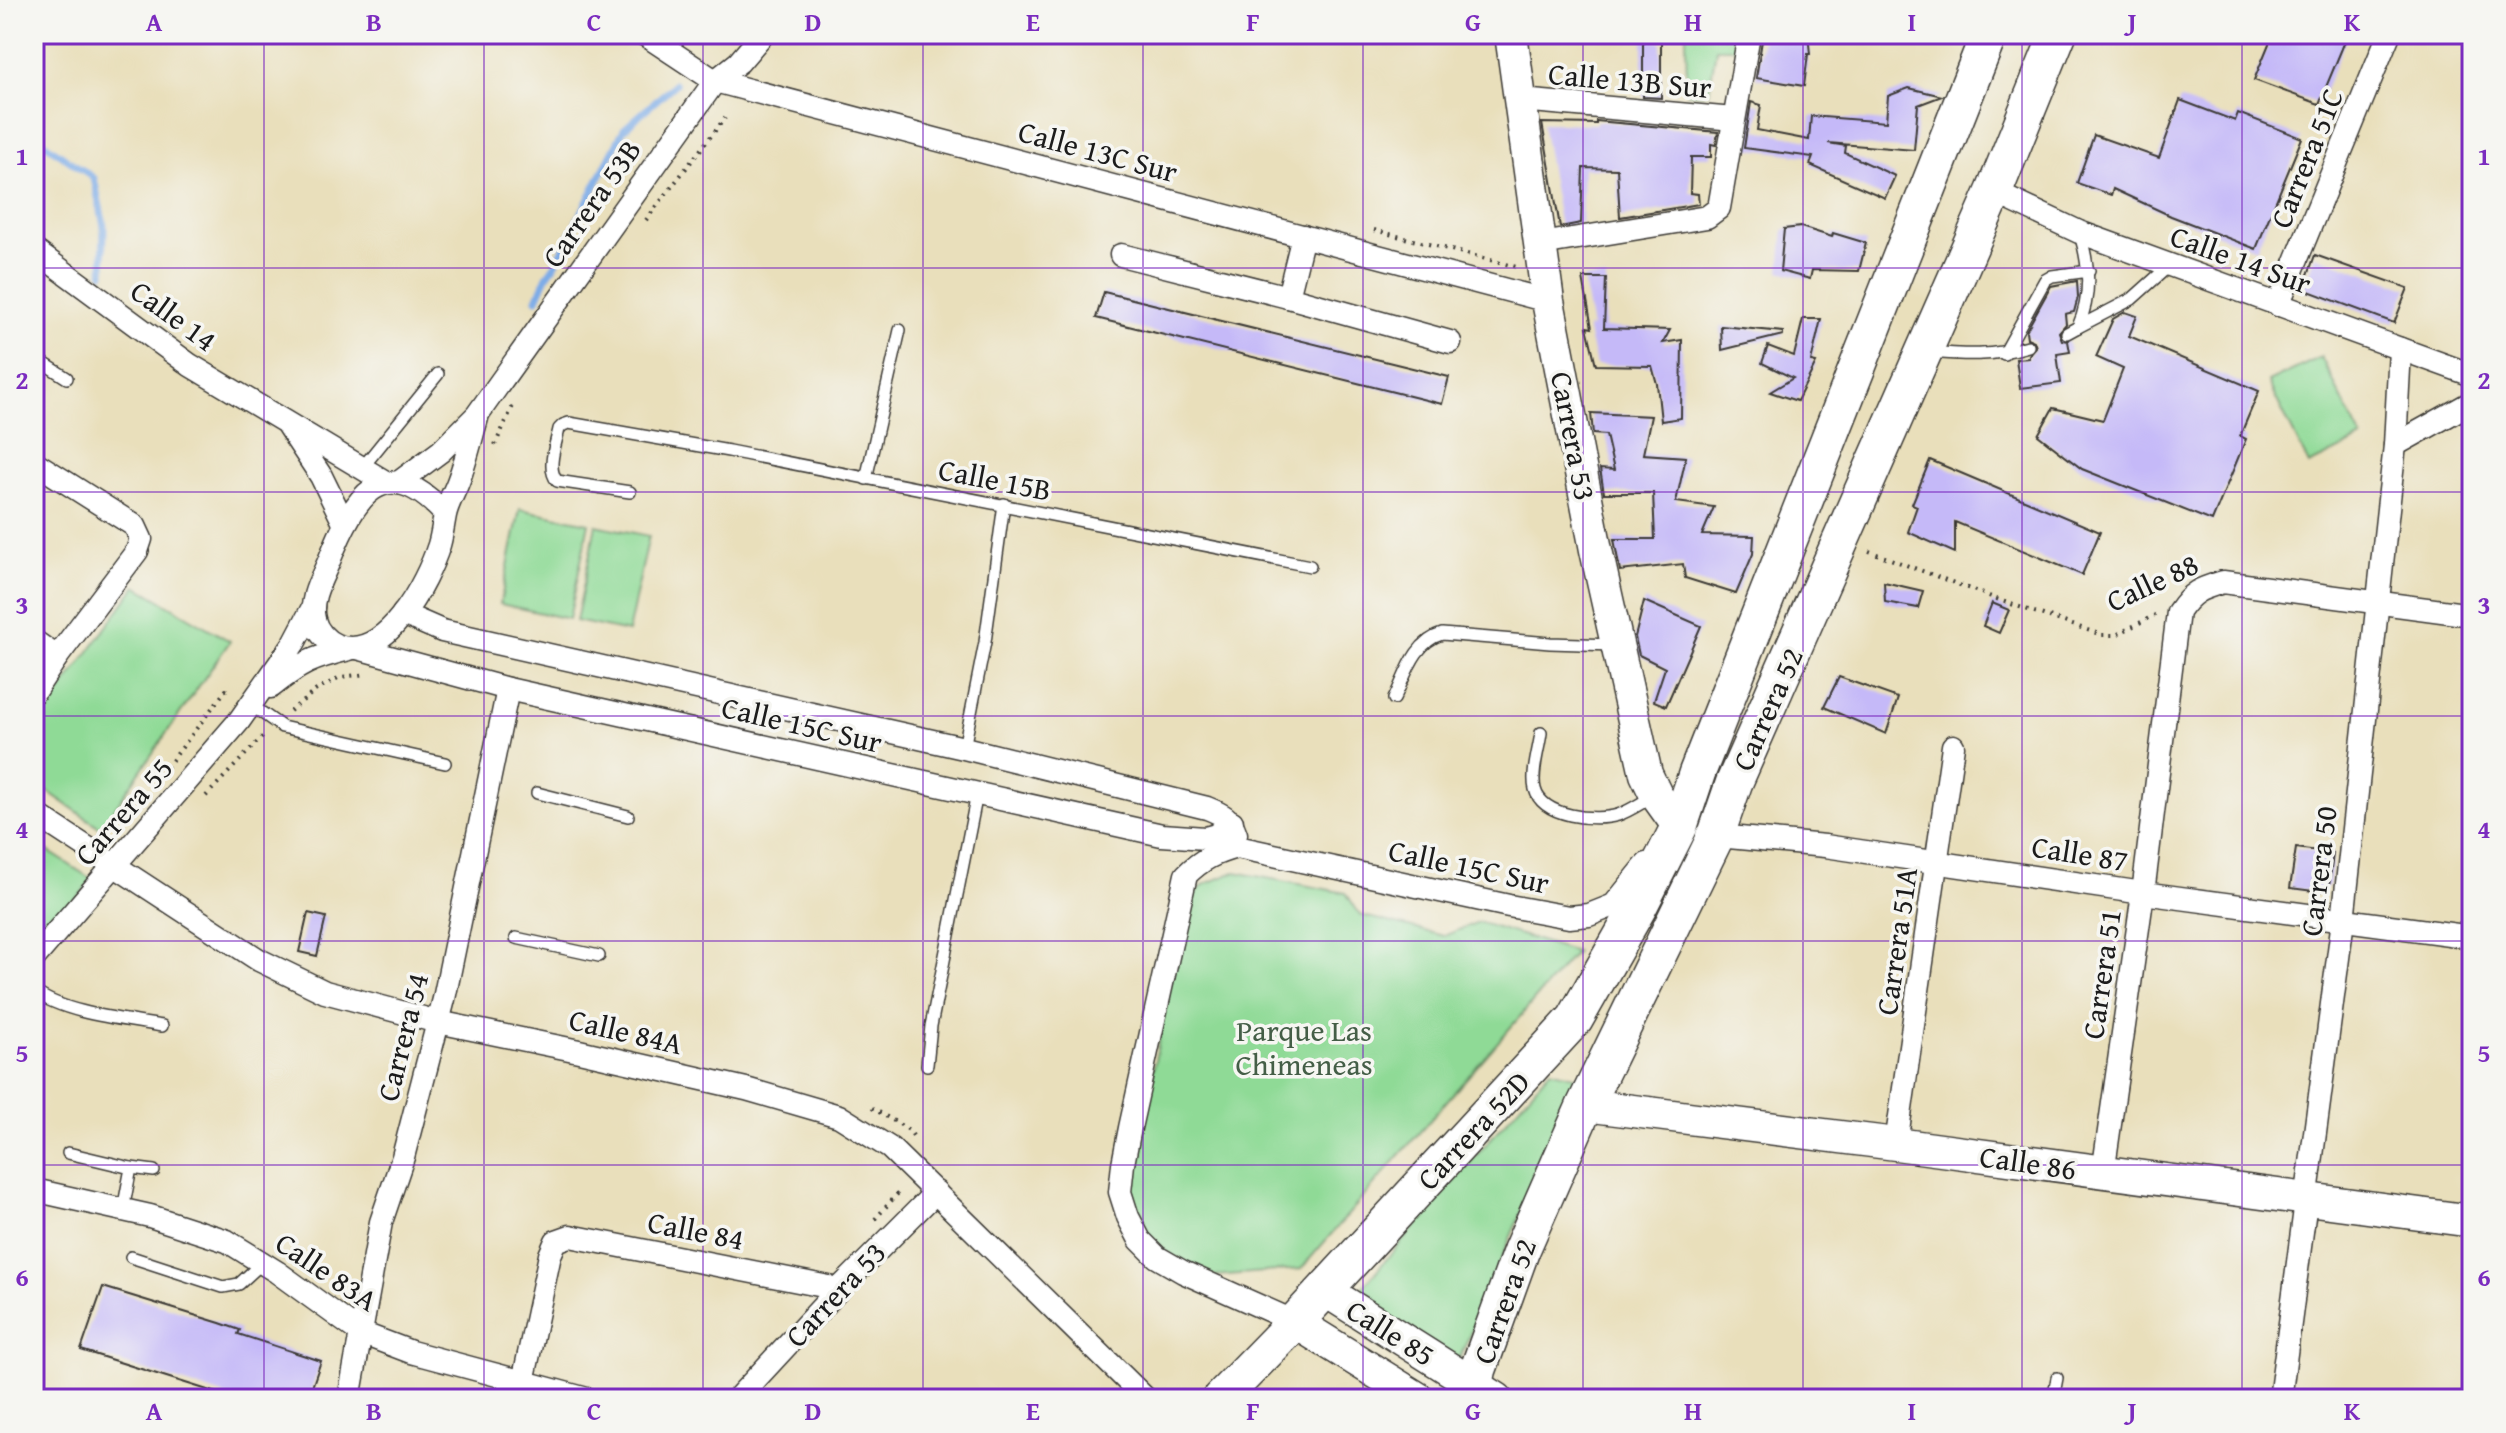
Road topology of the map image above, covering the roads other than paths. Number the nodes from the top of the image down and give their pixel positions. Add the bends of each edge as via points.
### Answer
1 (644, 34) edge
2 (763, 34) edge
3 (1511, 34) edge
4 (1749, 34) edge
5 (1989, 34) edge
6 (2058, 34) edge
7 (2389, 34) edge
8 (715, 81) junction
9 (1521, 100) junction
10 (1734, 119) junction
11 (1994, 192) junction
12 (2079, 232) junction
13 (1303, 236) junction
14 (1541, 244) junction
15 (34, 250) edge
16 (1121, 255) dead end
17 (2170, 265) junction
18 (2089, 271) junction
19 (1288, 297) junction
20 (1548, 301) junction
21 (2278, 305) junction
22 (900, 330) dead end
23 (1450, 342) dead end
24 (2028, 346) dead end
25 (2400, 349) junction
26 (1924, 352) junction
27 (2004, 354) junction
28 (34, 357) edge
29 (438, 374) dead end
30 (2472, 375) edge
31 (67, 378) dead end
32 (2472, 402) edge
33 (477, 415) junction
34 (285, 422) junction
35 (2395, 445) junction
36 (34, 462) edge
37 (362, 468) junction
38 (866, 479) junction
39 (393, 483) junction
40 (630, 492) dead end
41 (1004, 504) junction
42 (445, 514) junction
43 (344, 523) junction
44 (1310, 566) dead end
45 (2189, 595) joint
46 (2378, 602) junction
47 (313, 607) junction
48 (403, 614) junction
49 (2472, 615) edge
50 (34, 641) edge
51 (1616, 645) junction
52 (353, 648) junction
53 (57, 657) junction
54 (508, 689) junction
55 (34, 692) edge
56 (1394, 699) dead end
57 (253, 702) junction
58 (1541, 733) dead end
59 (1953, 746) dead end
60 (964, 748) junction
61 (445, 763) dead end
62 (537, 793) dead end
63 (977, 794) junction
64 (1656, 795) junction
65 (34, 813) edge
66 (628, 816) dead end
67 (1232, 822) junction
68 (1679, 827) junction
69 (1162, 835) junction
70 (1715, 838) junction
71 (1237, 847) junction
72 (1937, 862) junction
73 (114, 867) junction
74 (1186, 875) junction
75 (2143, 893) junction
76 (2343, 920) junction
77 (2472, 937) edge
78 (516, 938) dead end
79 (599, 956) dead end
80 (34, 958) edge
81 (34, 991) edge
82 (438, 1022) junction
83 (162, 1026) dead end
84 (927, 1065) dead end
85 (1585, 1105) junction
86 (1896, 1144) junction
87 (68, 1153) dead end
88 (131, 1168) junction
89 (154, 1171) dead end
90 (2103, 1173) junction
91 (34, 1190) edge
92 (928, 1199) junction
93 (2306, 1199) junction
94 (123, 1210) junction
95 (2472, 1221) edge
96 (131, 1257) dead end
97 (262, 1263) junction
98 (839, 1289) junction
99 (1326, 1289) junction
100 (1295, 1322) junction
101 (361, 1333) junction
102 (2057, 1378) dead end
103 (523, 1382) junction
104 (1475, 1395) edge
105 (349, 1399) edge
106 (587, 1399) edge
107 (737, 1399) edge
108 (1146, 1399) edge
109 (1220, 1399) edge
110 (1419, 1399) edge
111 (2053, 1399) edge
112 (2280, 1399) edge

1 - 8 street, Calle 13C Sur
2 - 8 street, Carrera 53B
3 - 9 street, Carrera 53
4 - 10 street
5 - 68 main road, Carrera 52
6 - 11 main road, Carrera 52
7 - 21 street, Carrera 51C
8 - 13 street, Calle 13C Sur
8 - 33 street, Carrera 53B
9 - 10 street, Calle 13B Sur
9 - 14 street, Carrera 53
10 - 14 street via 1719,208 1707,217
11 - 12 street, Calle 14 Sur
11 - 26 main road, Carrera 52
12 - 17 street, Calle 14 Sur
12 - 18 lane
13 - 19 street
13 - 20 street, Calle 13C Sur
14 - 20 street, Carrera 53
15 - 34 street, Calle 14 via 190,365
16 - 19 street
17 - 18 lane via 2132,299 2073,330 2086,306
17 - 21 street, Calle 14 Sur
18 - 27 lane via 2045,280
19 - 23 street
20 - 51 street, Carrera 53
21 - 25 street, Calle 14 Sur
22 - 38 lane
24 - 27 lane
25 - 30 street, Calle 14 Sur
25 - 35 street, Carrera 50
26 - 27 lane
26 - 70 main road, Carrera 52 via 1734,783
28 - 31 lane
29 - 37 lane
32 - 35 street
33 - 39 street, Carrera 53B via 441,451
33 - 42 street, Carrera 53B
34 - 37 street
34 - 43 street
35 - 46 street, Carrera 50
36 - 53 street via 135,526 141,539
37 - 39 street
38 - 40 lane, Calle 15B via 569,423 559,429 552,466 557,481
38 - 41 lane, Calle 15B
39 - 42 street via 427,496
39 - 43 street, Carrera 53B via 361,498
41 - 44 lane, Calle 15B
41 - 60 lane via 984,651
42 - 48 street, Carrera 53B via 429,569
43 - 47 street, Carrera 55
45 - 46 street, Calle 88 via 2223,582
45 - 75 street, Carrera 51 via 2178,612
46 - 49 street, Calle 88
46 - 76 street, Carrera 50
47 - 52 street via 322,635
47 - 57 street, Carrera 55
48 - 52 street, Carrera 53B via 371,644
48 - 60 street, Calle 15C Sur via 442,631
50 - 53 street
51 - 56 lane via 1442,634 1420,647
51 - 64 street, Carrera 53 via 1646,774
52 - 54 street, Calle 15C Sur
52 - 57 street, Carrera 55 via 314,657
53 - 55 street
54 - 63 street, Calle 15C Sur
54 - 82 street, Carrera 54
57 - 61 lane via 282,727
57 - 73 street, Carrera 55
58 - 64 lane via 1535,793 1552,809 1572,817 1617,816
59 - 72 street, Carrera 51A
60 - 67 street, Calle 15C Sur via 1207,808
62 - 66 lane
63 - 69 street, Calle 15C Sur
63 - 84 lane
64 - 68 street, Carrera 53
65 - 73 street, Calle 84A
67 - 69 street, Calle 15C Sur via 1205,838
67 - 71 street
68 - 70 street, Calle 87
68 - 71 street, Calle 15C Sur via 1614,905 1569,917
68 - 99 main road, Carrera 52D via 1575,1019
69 - 74 street via 1177,849
70 - 72 street, Calle 87
70 - 85 main road, Carrera 52
71 - 74 street via 1214,853
72 - 75 street, Calle 87
72 - 86 street, Carrera 51A
73 - 80 street, Carrera 55
73 - 82 street, Calle 84A via 259,960 312,986
74 - 100 street via 1120,1192 1140,1240 1157,1257
75 - 76 street, Calle 87
75 - 90 street, Carrera 51
76 - 77 street, Calle 87
76 - 93 street, Carrera 50
78 - 79 lane
81 - 83 lane via 82,1010
82 - 92 street, Calle 84A via 746,1089 839,1116 890,1148 916,1173
82 - 101 street, Carrera 54 via 381,1222
85 - 86 street, Calle 86
85 - 104 main road, Carrera 52 via 1521,1251
86 - 90 street, Calle 86
87 - 88 lane
88 - 89 lane
88 - 94 lane
90 - 93 street, Calle 86
91 - 94 street, Calle 83A
92 - 98 street, Carrera 53
92 - 108 street, Calle 84A
93 - 95 street, Calle 86
93 - 112 street, Carrera 50
94 - 97 street, Calle 83A via 227,1241
96 - 97 lane via 223,1287 239,1284
97 - 101 street, Calle 83A
98 - 103 street, Calle 84 via 570,1236 556,1241 550,1255
98 - 107 street, Carrera 53
99 - 100 main road, Carrera 52D
99 - 104 street, Calle 85
100 - 109 main road, Carrera 52D
100 - 110 street, Calle 85
101 - 103 street, Calle 83A
101 - 105 street, Carrera 54
102 - 111 lane
103 - 106 street, Calle 83A

